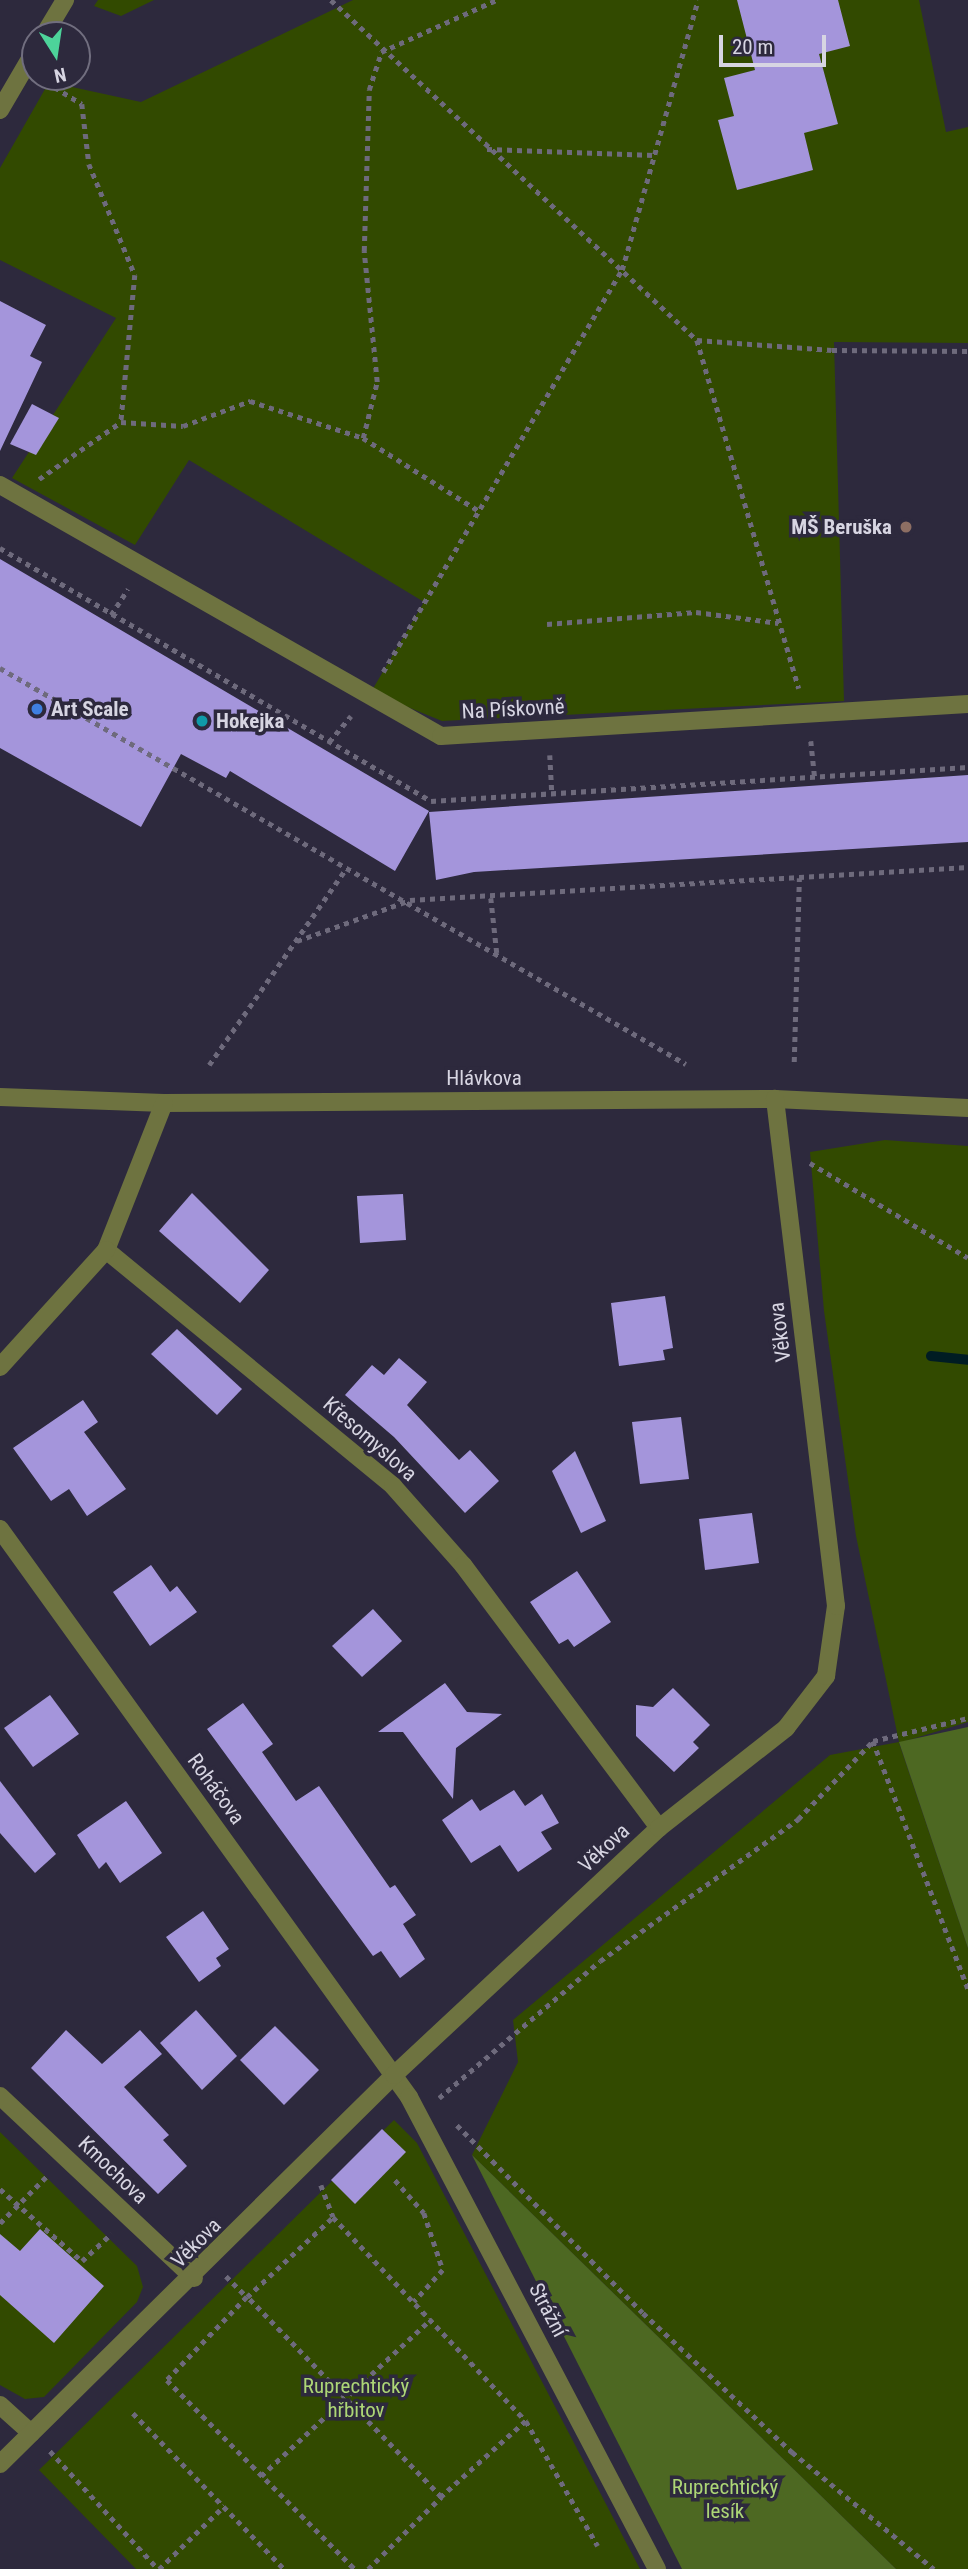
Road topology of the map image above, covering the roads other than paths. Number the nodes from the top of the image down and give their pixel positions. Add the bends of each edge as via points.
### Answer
1 (65, 0) edge
2 (52, 21) edge
3 (21, 74) edge
4 (0, 110) edge
5 (0, 485) edge
6 (968, 704) edge
7 (0, 1097) edge
8 (775, 1099) junction
9 (164, 1103) junction
10 (968, 1108) edge
11 (106, 1250) junction
12 (0, 1367) edge
13 (0, 1529) edge
14 (659, 1828) junction
15 (394, 2075) junction
16 (0, 2096) edge
17 (194, 2278) junction
18 (0, 2405) edge
19 (31, 2433) junction
20 (0, 2465) edge
21 (657, 2569) edge

1 - 2 street
3 - 4 street
5 - 6 street, Na Pískovně via 371,692 441,736
7 - 9 street, Hlávkova
8 - 9 street, Hlávkova
8 - 10 street, Hlávkova
8 - 14 street, Věkova via 836,1606 826,1676 786,1728
9 - 11 street
11 - 12 street
11 - 14 street, Křesomyslova via 393,1486 463,1565
13 - 15 street, Roháčova
14 - 15 street, Věkova
15 - 17 street, Věkova
15 - 21 street, Strážní
16 - 17 street, Kmochova
17 - 19 street, Věkova
18 - 19 street
19 - 20 street, Věkova

